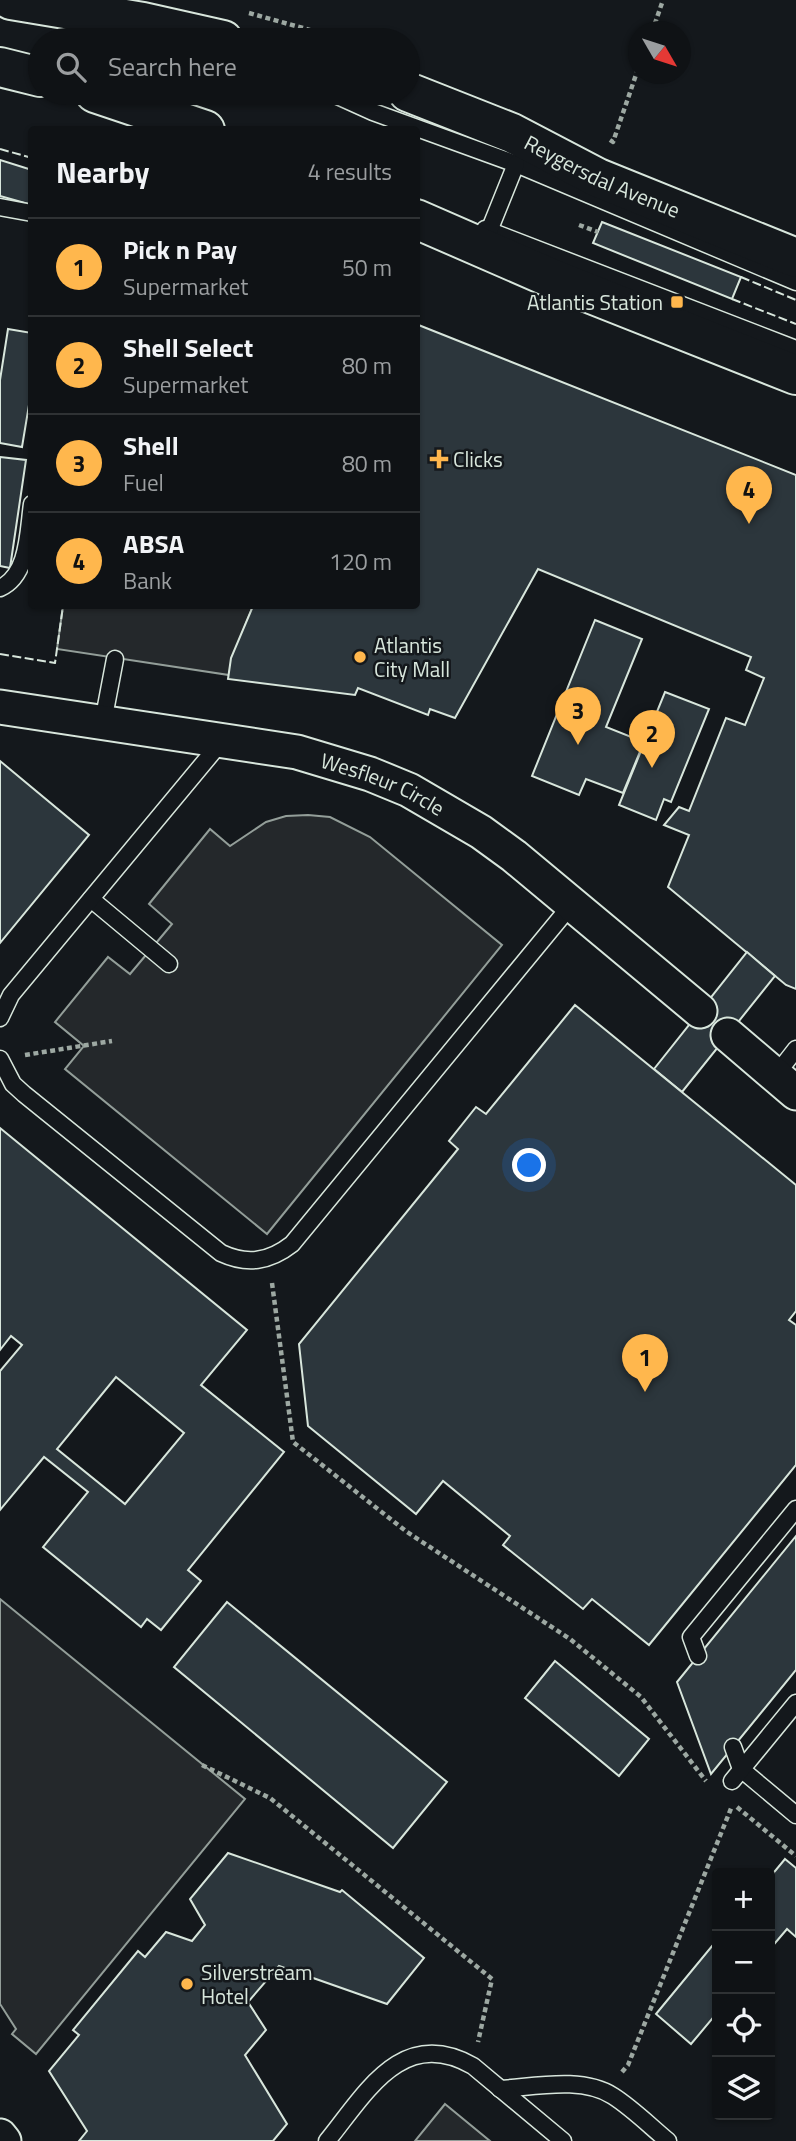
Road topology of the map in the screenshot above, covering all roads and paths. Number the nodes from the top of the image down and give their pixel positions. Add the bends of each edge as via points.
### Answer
1 (11, 0) edge
2 (663, 0) edge
3 (656, 21) edge
4 (188, 28) edge
5 (0, 66) edge
6 (28, 74) edge
7 (634, 84) edge
8 (420, 98) edge
9 (131, 105) edge
10 (358, 105) edge
11 (193, 126) edge
12 (412, 126) edge
13 (420, 129) edge
14 (613, 142) dead end
15 (516, 164) junction
16 (420, 204) edge
17 (0, 207) edge
18 (28, 212) edge
19 (445, 219) edge
20 (579, 225) dead end
21 (489, 231) junction
22 (598, 232) dead end
23 (796, 258) edge
24 (796, 282) edge
25 (796, 349) edge
26 (796, 375) edge
27 (28, 533) edge
28 (0, 588) edge
29 (115, 659) dead end
30 (0, 707) edge
31 (103, 722) junction
32 (222, 741) junction
33 (91, 899) junction
34 (572, 904) junction
35 (169, 964) dead end
36 (700, 1011) dead end
37 (0, 1018) edge
38 (728, 1035) dead end
39 (112, 1041) dead end
40 (796, 1049) edge
41 (6, 1058) edge
42 (785, 1085) edge
43 (269, 1259) junction
44 (796, 1509) edge
45 (698, 1656) dead end
46 (641, 1697) dead end
47 (796, 1703) edge
48 (733, 1747) dead end
49 (202, 1765) dead end
50 (737, 1775) junction
51 (796, 1815) edge
52 (473, 2066) junction
53 (500, 2089) junction
54 (605, 2092) junction
55 (0, 2136) edge
56 (4, 2141) edge
57 (327, 2141) edge
58 (563, 2141) edge
59 (668, 2141) edge

1 - 4 main road
2 - 3 path
5 - 6 main road
7 - 14 path
8 - 23 main road, Reygersdal Avenue via 512,133 598,177
9 - 11 main road
10 - 12 lane
13 - 15 lane
15 - 21 lane
15 - 24 lane
16 - 19 lane
17 - 18 lane
19 - 21 lane
19 - 26 main road via 556,280
20 - 22 path
21 - 25 lane
27 - 28 lane via 16,574
29 - 31 lane
30 - 31 street, Wesfleur Circle
31 - 32 street, Wesfleur Circle
32 - 33 lane
32 - 34 street, Wesfleur Circle via 330,761 409,790 481,832
33 - 35 lane
33 - 37 lane via 11,995
34 - 36 street, Wesfleur Circle
34 - 43 lane via 292,1244
38 - 42 street
39 - 41 path
40 - 42 lane
41 - 43 lane via 13,1084 24,1094 221,1253 249,1262
43 - 46 path via 293,1442 407,1532 570,1639
44 - 45 lane via 691,1637
47 - 50 lane
48 - 50 lane
49 - 52 path via 270,1798 492,1979
50 - 51 lane
50 - 54 path via 733,1803 628,2065
52 - 53 lane
52 - 57 lane via 459,2058 428,2053 397,2062
53 - 54 lane via 572,2085
53 - 58 lane
54 - 59 lane
55 - 56 street

